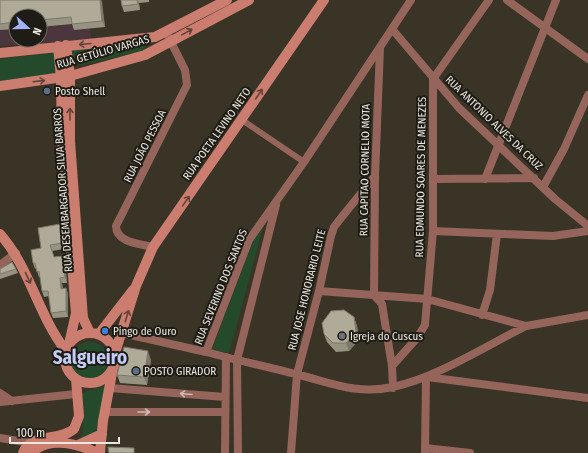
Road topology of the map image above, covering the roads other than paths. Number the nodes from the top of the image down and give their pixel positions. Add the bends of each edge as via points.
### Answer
1 (249, 0) edge
2 (324, 0) edge
3 (411, 0) edge
4 (489, 0) edge
5 (507, 0) edge
6 (556, 0) edge
7 (225, 5) edge
8 (204, 17) junction
9 (544, 27) junction
10 (392, 29) junction
11 (166, 32) junction
12 (171, 41) junction
13 (62, 46) junction
14 (380, 47) junction
15 (0, 53) edge
16 (588, 59) edge
17 (65, 77) junction
18 (433, 79) junction
19 (0, 86) edge
20 (588, 95) edge
21 (242, 120) junction
22 (498, 145) junction
23 (304, 162) junction
24 (375, 176) junction
25 (534, 178) junction
26 (434, 179) junction
27 (485, 179) junction
28 (543, 187) junction
29 (277, 199) junction
30 (588, 226) edge
31 (433, 231) junction
32 (588, 231) edge
33 (0, 234) edge
34 (497, 234) junction
35 (153, 247) junction
36 (16, 253) junction
37 (75, 254) junction
38 (0, 265) edge
39 (136, 286) junction
40 (319, 291) junction
41 (374, 295) junction
42 (427, 299) junction
43 (482, 314) junction
44 (588, 315) edge
45 (526, 326) junction
46 (94, 333) junction
47 (122, 333) junction
48 (68, 347) junction
49 (206, 352) junction
50 (115, 357) junction
51 (226, 358) junction
52 (237, 360) junction
53 (392, 366) junction
54 (297, 374) junction
55 (426, 377) junction
56 (76, 378) junction
57 (110, 388) junction
58 (392, 388) junction
59 (0, 393) edge
60 (76, 394) junction
61 (225, 397) junction
62 (588, 398) edge
63 (12, 401) junction
64 (0, 402) edge
65 (105, 412) junction
66 (225, 412) junction
67 (102, 434) junction
68 (0, 438) edge
69 (78, 445) junction
70 (31, 448) edge
71 (425, 451) edge
72 (23, 453) edge
73 (99, 453) edge
74 (225, 453) edge
75 (238, 453) edge
76 (291, 453) edge
77 (470, 453) edge

1 - 7 main road, RUA GETÚLIO VARGAS
21 -> 2 main road, RUA POETA LEVINO NETO
3 - 10 street, RUA SEVERINO DOS SANTOS
4 - 18 street
5 - 9 street
6 - 9 street
7 - 8 main road, RUA GETÚLIO VARGAS
8 - 11 main road, RUA GETÚLIO VARGAS
12 -> 8 main road, RUA GETÚLIO VARGAS
9 - 16 street
9 - 22 street
10 - 14 street, RUA SEVERINO DOS SANTOS
10 - 18 street, RUA ANTONIO ALVES DA CRUZ
11 - 12 street, RUA JOÃO PESSOA
11 -> 13 main road, RUA GETÚLIO VARGAS via 147,38
12 - 17 main road, RUA GETÚLIO VARGAS via 145,55
12 - 35 street, RUA JOÃO PESSOA via 185,70 186,85 116,226 117,233 122,238
13 - 15 main road, RUA GETÚLIO VARGAS
13 - 17 main road, RUA DESEMBARGADOR SILVA BARROS
14 - 23 street, RUA SEVERINO DOS SANTOS
14 - 24 street, RUA CAPITAO CORNELIO MOTA
19 -> 17 main road, RUA GETÚLIO VARGAS
17 - 37 main road, RUA DESEMBARGADOR SILVA BARROS via 66,141
18 - 22 street, RUA ANTONIO ALVES DA CRUZ
18 - 26 street, RUA EDMUNDO SOARES DE MENEZES
20 - 28 street via 564,149
21 - 23 street
35 -> 21 main road, RUA POETA LEVINO NETO
22 - 25 street, RUA ANTONIO ALVES DA CRUZ
22 - 27 street
23 - 29 street, RUA SEVERINO DOS SANTOS
24 - 40 street, RUA JOSE HONORARIO LEITE via 334,227
24 - 41 street, RUA CAPITAO CORNELIO MOTA
25 - 27 street
25 - 28 street, RUA ANTONIO ALVES DA CRUZ
26 - 27 street
26 - 31 street, RUA EDMUNDO SOARES DE MENEZES
28 - 30 street, RUA ANTONIO ALVES DA CRUZ
29 - 49 street, RUA SEVERINO DOS SANTOS via 249,240
29 - 52 street
31 - 34 street
31 - 42 street, RUA EDMUNDO SOARES DE MENEZES
32 - 34 street via 553,236
33 - 36 main road
34 - 43 street via 490,290
35 - 39 main road, RUA POETA LEVINO NETO
36 - 38 street
36 -> 48 main road via 54,333
37 - 46 main road, RUA DESEMBARGADOR SILVA BARROS via 84,318
37 - 48 main road, RUA DESEMBARGADOR SILVA BARROS via 76,313
39 - 46 main road, RUA POETA LEVINO NETO
47 -> 39 main road, RUA POETA LEVINO NETO
40 - 41 street
40 - 54 street, RUA JOSE HONORARIO LEITE
41 - 42 street
41 - 53 street via 382,304
42 - 43 street
42 - 53 street, RUA EDMUNDO SOARES DE MENEZES via 424,325 417,338
43 - 45 street
44 - 45 street
45 - 55 street, RUA SEVERINO DOS SANTOS
46 - 48 main road via 79,336
46 - 50 main road via 106,338
47 - 49 street
47 - 50 main road, RUA POETA LEVINO NETO
48 - 56 main road via 66,366
49 - 51 street, RUA SEVERINO DOS SANTOS
50 - 56 main road via 112,369 100,380 88,382
50 - 57 main road
51 - 52 street, RUA SEVERINO DOS SANTOS
51 - 61 street
52 - 54 street, RUA SEVERINO DOS SANTOS
52 - 75 street
53 - 58 street
54 - 58 street, RUA SEVERINO DOS SANTOS via 337,387
54 - 76 street, RUA JOSE HONORARIO LEITE
55 - 58 street, RUA SEVERINO DOS SANTOS
55 - 62 street
55 - 71 street
56 - 60 main road
61 -> 57 street
57 - 65 main road
59 - 63 street
60 - 63 street
60 - 70 main road via 79,416 74,429 62,435 40,439
61 - 66 street
63 - 64 street
65 -> 66 street
65 - 67 main road
66 - 74 street
67 - 69 main road
67 - 73 main road
68 - 70 street
69 - 70 main road via 48,444
69 - 73 main road
70 - 72 main road
71 - 77 street

